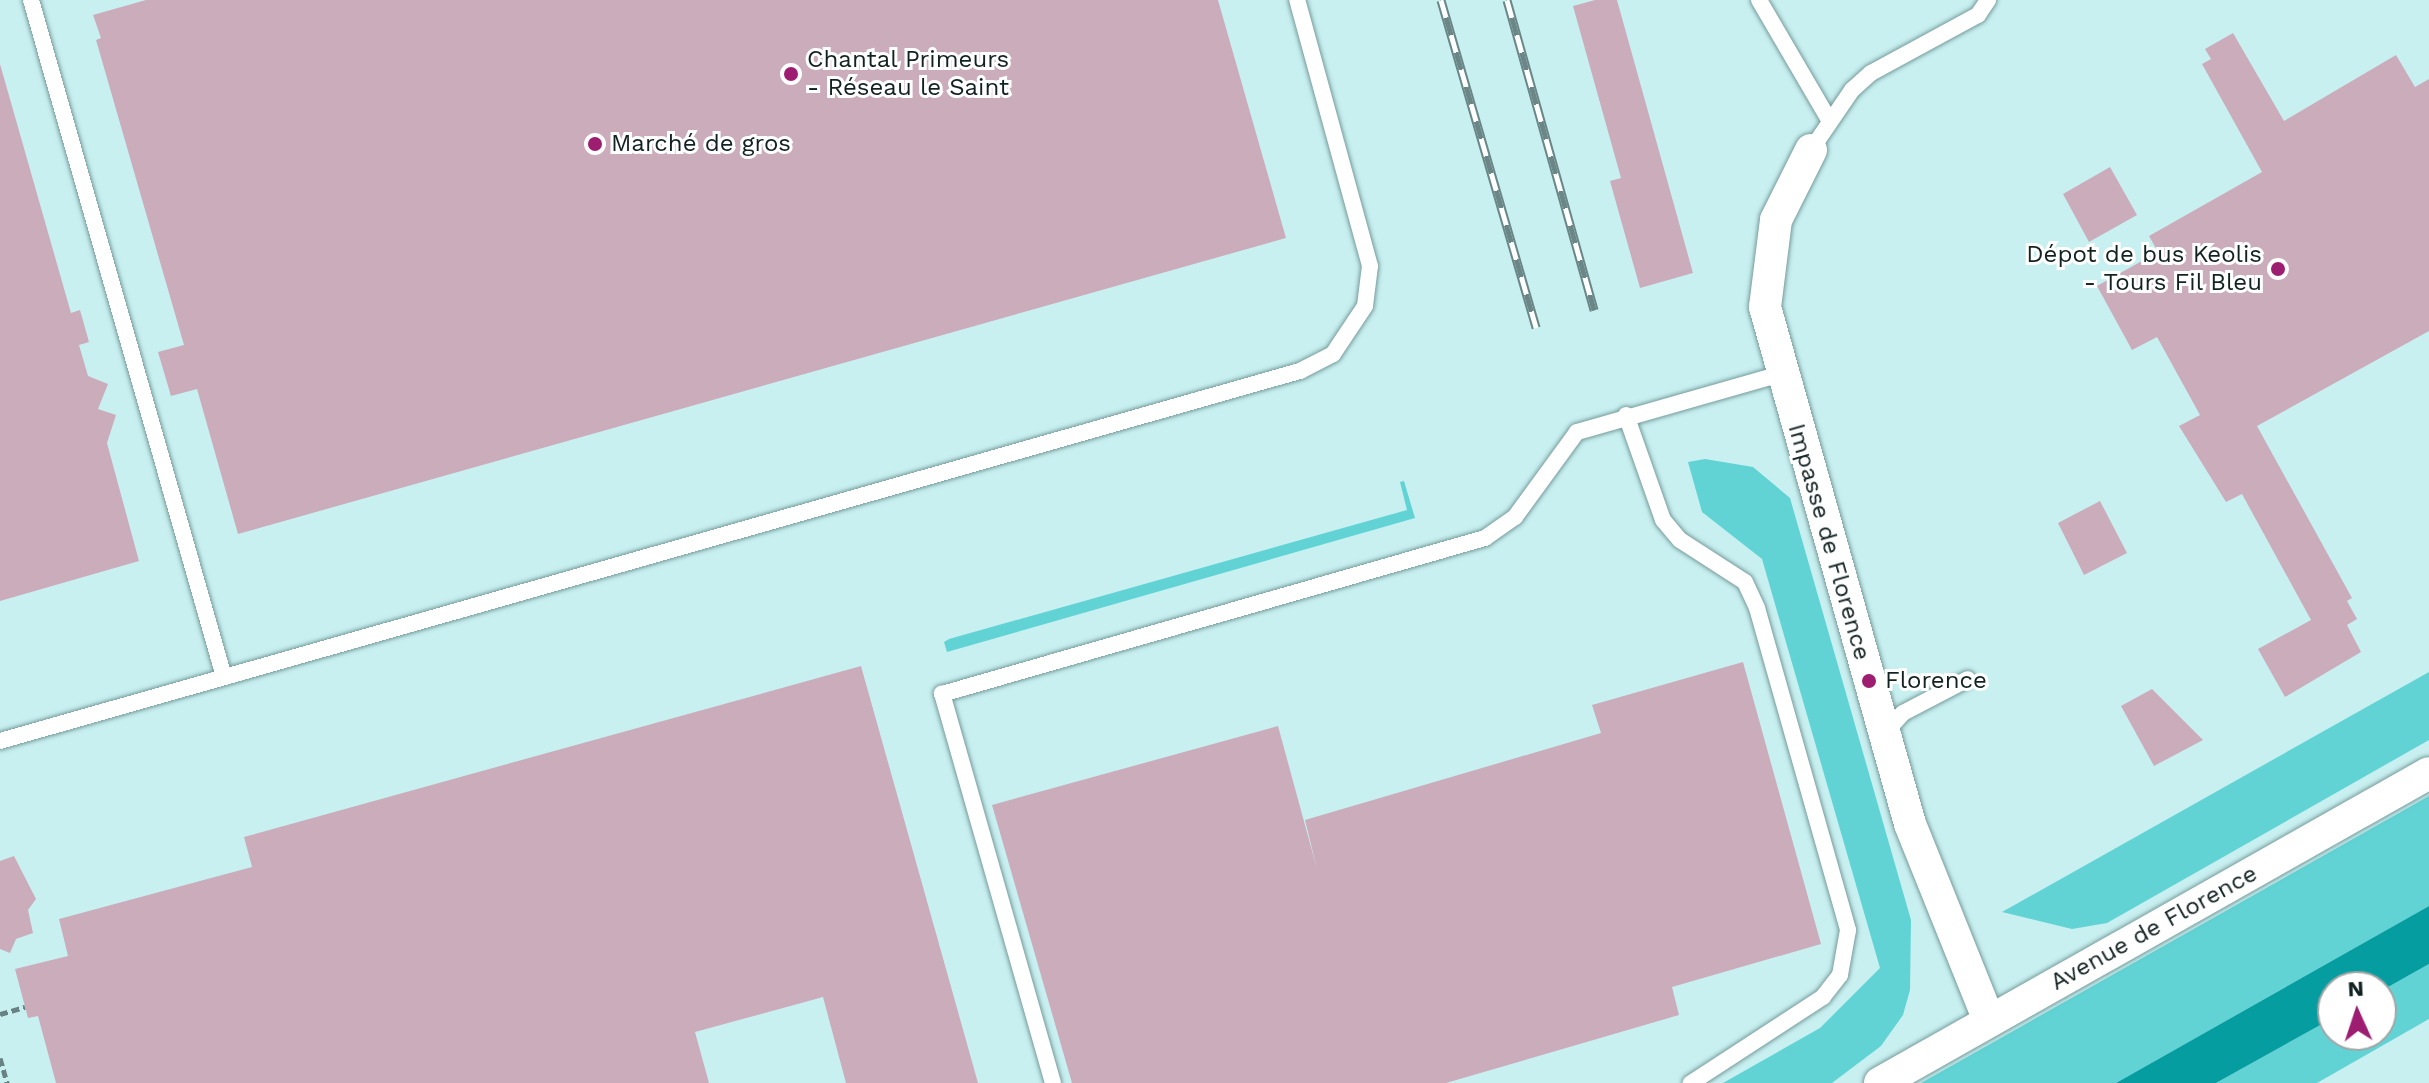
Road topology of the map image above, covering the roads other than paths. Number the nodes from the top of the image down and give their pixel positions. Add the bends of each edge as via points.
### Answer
1 (31, 0) edge
2 (1297, 0) edge
3 (1759, 0) edge
4 (1988, 0) edge
5 (1829, 120) junction
6 (1811, 150) joint
7 (1781, 374) junction
8 (1626, 415) junction
9 (224, 677) junction
10 (1968, 679) dead end
11 (1884, 734) junction
12 (0, 741) edge
13 (2429, 773) edge
14 (1989, 1021) junction
15 (1053, 1083) edge
16 (1691, 1083) edge
17 (1880, 1083) edge

1 - 9 lane
2 - 9 lane via 1370,266 1365,306 1333,354 1300,371
3 - 5 lane
4 - 5 lane via 1978,15 1871,73
5 - 6 lane
6 - 7 street, Impasse de Florence via 1776,220 1765,269 1765,307
7 - 8 lane
7 - 11 street, Impasse de Florence
8 - 15 lane via 1577,432 1515,517 1485,538 942,694
8 - 16 lane via 1663,520 1680,540 1745,582 1757,608 1848,930 1840,975 1823,997
9 - 12 lane
10 - 11 lane via 1903,713
11 - 14 street, Impasse de Florence via 1910,824
13 - 14 street, Avenue de Florence
14 - 17 street, Avenue de Florence

